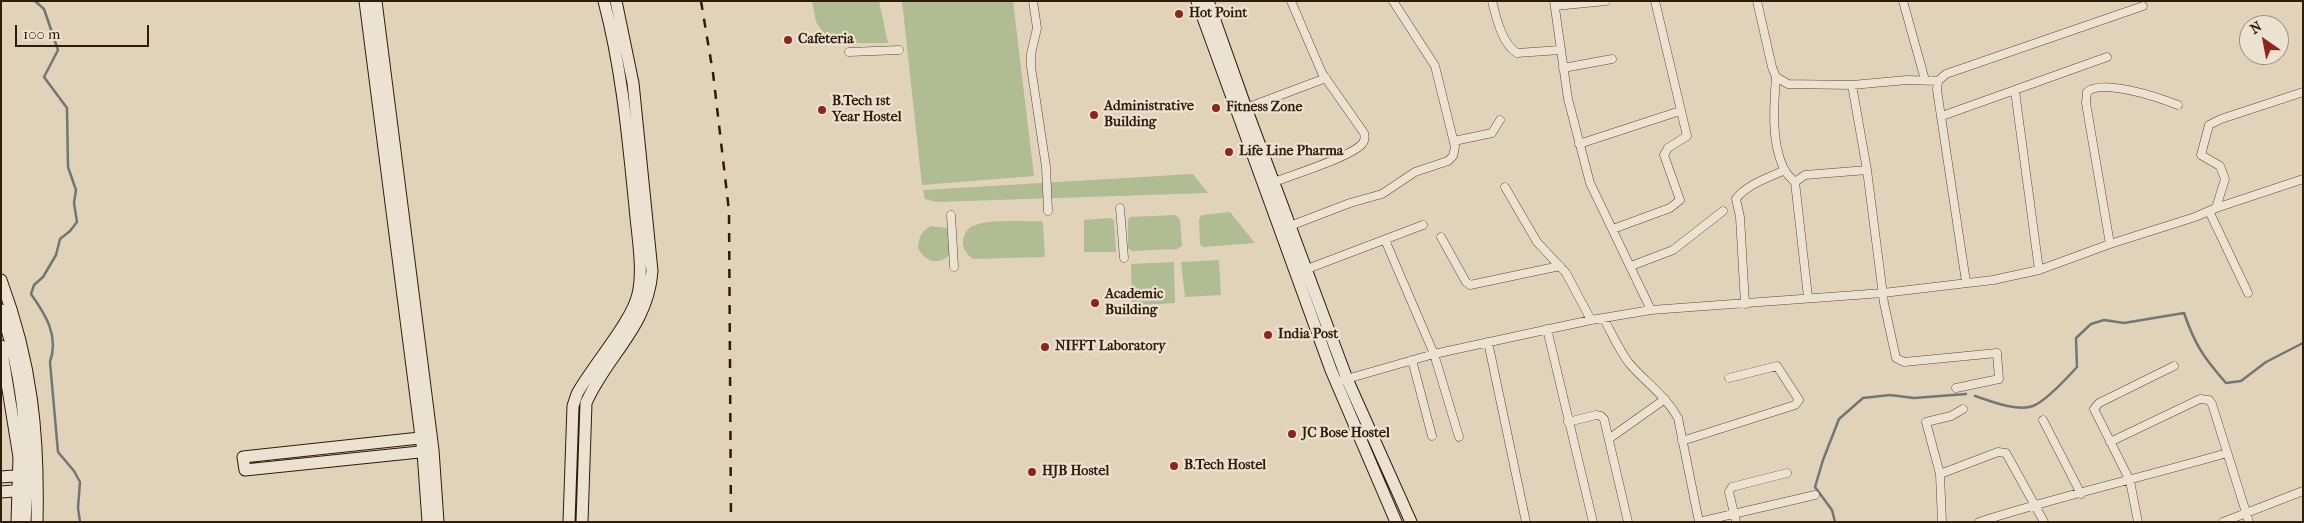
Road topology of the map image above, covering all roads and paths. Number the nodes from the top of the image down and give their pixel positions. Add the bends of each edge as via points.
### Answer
1 (365, 1) edge
2 (376, 1) edge
3 (604, 1) edge
4 (616, 1) edge
5 (1033, 1) edge
6 (1197, 1) edge
7 (1208, 1) edge
8 (1291, 1) edge
9 (1393, 1) edge
10 (1492, 1) edge
11 (1606, 1) edge
12 (1655, 1) edge
13 (1757, 1) edge
14 (1903, 1) edge
15 (1555, 4) edge
16 (2143, 6) dead end
17 (899, 50) dead end
18 (1560, 50) junction
19 (849, 52) dead end
20 (2107, 57) dead end
21 (1612, 59) dead end
22 (1563, 68) junction
23 (1776, 77) junction
24 (1326, 78) junction
25 (1925, 80) junction
26 (1938, 81) junction
27 (1852, 84) junction
28 (2014, 91) junction
29 (2303, 92) edge
30 (2178, 105) dead end
31 (1246, 108) junction
32 (1680, 111) junction
33 (1942, 116) junction
34 (1500, 120) dead end
35 (1454, 141) junction
36 (1579, 144) junction
37 (1785, 170) junction
38 (1866, 170) junction
39 (2303, 179) edge
40 (1274, 182) junction
41 (1795, 182) junction
42 (1505, 187) dead end
43 (1120, 208) dead end
44 (2212, 209) junction
45 (1048, 211) dead end
46 (1723, 211) dead end
47 (951, 215) dead end
48 (1423, 225) dead end
49 (1290, 226) junction
50 (1613, 229) junction
51 (1441, 237) dead end
52 (1385, 240) junction
53 (2110, 244) junction
54 (1124, 258) dead end
55 (1560, 266) junction
56 (1632, 266) junction
57 (954, 267) dead end
58 (1307, 269) junction
59 (2039, 270) junction
60 (1, 280) edge
61 (1966, 282) junction
62 (1883, 293) junction
63 (2248, 293) dead end
64 (1808, 297) junction
65 (1745, 304) junction
66 (1, 310) edge
67 (1652, 310) junction
68 (1604, 318) junction
69 (1591, 320) junction
70 (1547, 329) junction
71 (1488, 342) junction
72 (1, 346) edge
73 (1434, 354) junction
74 (1412, 360) junction
75 (2174, 366) dead end
76 (1728, 378) dead end
77 (1342, 381) junction
78 (1956, 388) dead end
79 (1665, 399) junction
80 (1963, 409) dead end
81 (2043, 420) dead end
82 (1568, 422) junction
83 (1432, 436) dead end
84 (1459, 437) dead end
85 (426, 438) junction
86 (1610, 438) junction
87 (1682, 441) junction
88 (2110, 442) junction
89 (428, 451) junction
90 (2227, 453) junction
91 (1787, 473) dead end
92 (1940, 474) junction
93 (28, 475) junction
94 (1, 477) edge
95 (2130, 481) junction
96 (28, 490) junction
97 (2303, 491) edge
98 (1, 492) edge
99 (2081, 494) junction
100 (1815, 495) dead end
101 (2035, 504) junction
102 (2245, 514) junction
103 (1735, 518) edge
104 (17, 522) edge
105 (25, 522) edge
106 (36, 522) edge
107 (428, 522) edge
108 (438, 522) edge
109 (569, 522) edge
110 (582, 522) edge
111 (1396, 522) edge
112 (1411, 522) edge
113 (1526, 522) edge
114 (1593, 522) edge
115 (1628, 522) edge
116 (1699, 522) edge
117 (1942, 522) edge
118 (1978, 522) edge
119 (2044, 522) edge
120 (2138, 522) edge
121 (2222, 522) edge
122 (2248, 522) edge

1 - 85 street
2 - 85 street
3 - 109 street via 615,44 626,115 639,282 638,295 625,321 577,394
4 - 110 street via 632,83 652,271 651,288 632,332 586,402
5 - 45 street via 1037,28 1031,60 1046,167
6 - 77 street
7 - 31 street
8 - 24 street
9 - 35 street via 1435,66
10 - 18 street via 1511,50 1517,53
11 - 15 street
12 - 32 street
13 - 23 street
14 - 25 street
15 - 18 street
16 - 26 street via 1946,74
17 - 19 street
18 - 22 street
20 - 28 street
21 - 22 street
22 - 36 street
23 - 27 street via 1788,84
23 - 37 street via 1777,145
24 - 31 street
24 - 40 street via 1366,139 1347,154
25 - 26 street
25 - 27 street
26 - 33 street
27 - 38 street
28 - 33 street
28 - 59 street
29 - 44 street via 2209,125 2202,155 2220,166 2225,179
30 - 53 street via 2140,92 2099,88 2087,92 2086,103
31 - 40 street
32 - 36 street
32 - 50 street via 1688,136 1668,148 1664,156 1680,200 1670,208
33 - 61 street
34 - 35 street via 1496,129 1488,134
35 - 49 street via 1453,156 1448,161 1415,172 1382,194
36 - 50 street via 1594,192
37 - 41 street
37 - 65 street via 1741,192 1736,199 1740,216
38 - 41 street via 1805,175
38 - 62 street
39 - 44 street
40 - 49 street
41 - 64 street
42 - 55 street via 1537,242
43 - 54 street
44 - 53 street
44 - 63 street
46 - 56 street via 1673,250
47 - 57 street
48 - 52 street
49 - 58 street
50 - 56 street
51 - 55 street via 1470,285
52 - 58 street
52 - 73 street
53 - 59 street
55 - 69 street
56 - 67 street
58 - 77 street
59 - 61 street
60 - 93 street via 26,360 34,412
61 - 62 street
62 - 64 street
62 - 78 street via 1894,354 1898,360 1996,353 1999,379
64 - 65 street
65 - 67 street
66 - 93 street via 16,360
67 - 68 street
68 - 69 street
68 - 79 street via 1629,363
69 - 70 street
70 - 71 street
70 - 82 street
71 - 73 street
71 - 113 street
72 - 93 street
73 - 74 street
73 - 84 street
74 - 77 street
74 - 83 street
75 - 88 street via 2095,406 2096,415
76 - 87 street via 1777,366 1799,400
77 - 111 street
77 - 112 street
79 - 86 street
79 - 87 street via 1678,418
80 - 92 street via 1951,416 1926,422
81 - 99 street
82 - 86 street via 1601,416
82 - 114 street
85 - 89 street
85 - 89 street via 243,457 245,470
86 - 115 street
87 - 116 street
88 - 90 street via 2205,398 2212,404
88 - 95 street
89 - 107 street
89 - 108 street
90 - 95 street
90 - 102 street
91 - 103 street via 1732,487 1729,492
92 - 101 street via 1998,452 2006,453
92 - 117 street
93 - 94 street
93 - 96 street
93 - 96 street
95 - 99 street
95 - 120 street
96 - 98 street
96 - 104 street
96 - 105 street
96 - 106 street
97 - 102 street
99 - 101 street
100 - 103 street
101 - 118 street
101 - 119 street
102 - 121 street
102 - 122 street
103 - 116 street

